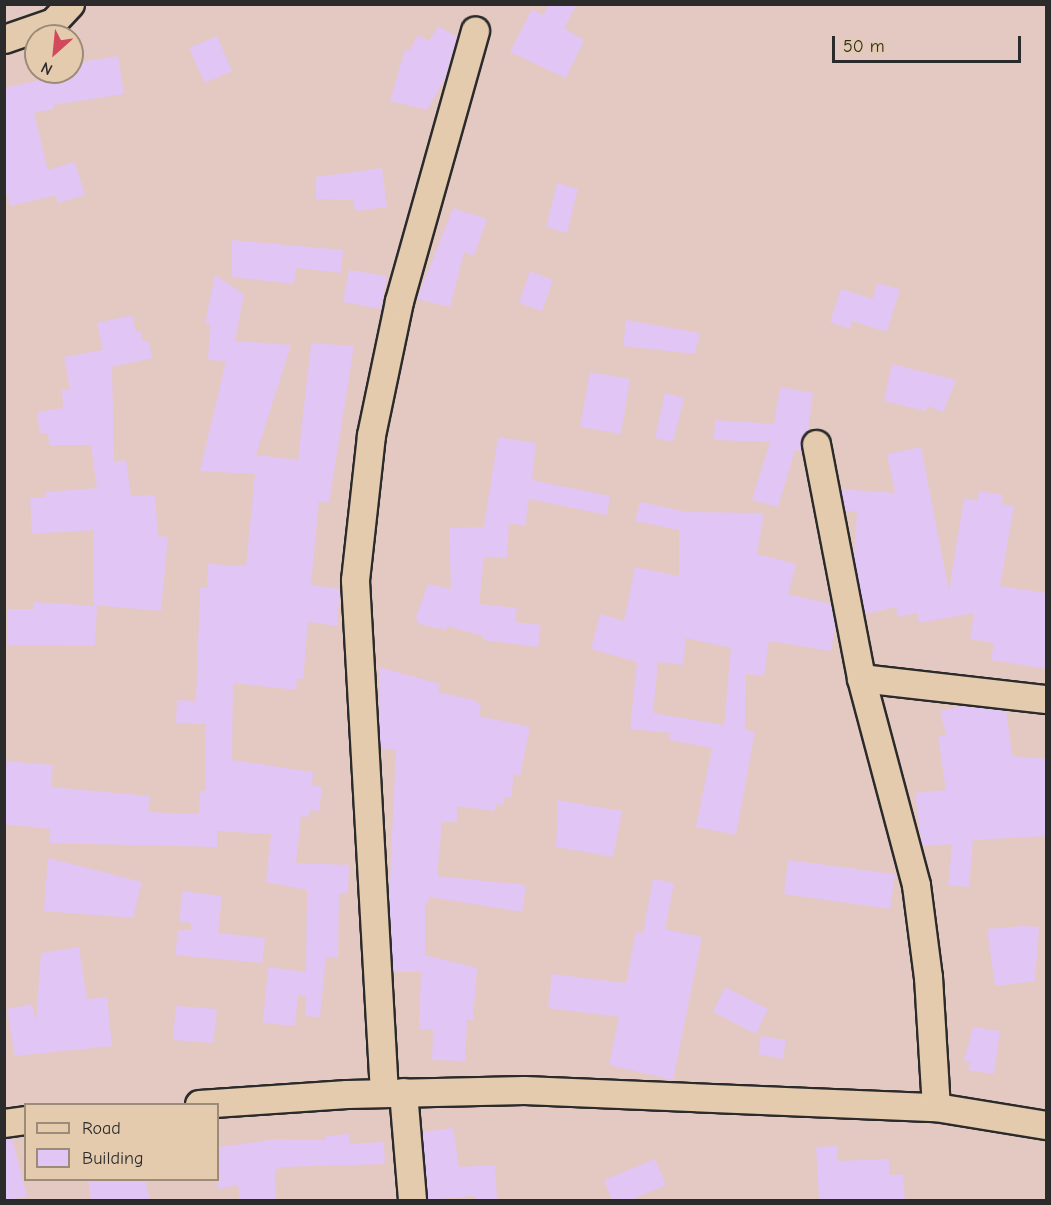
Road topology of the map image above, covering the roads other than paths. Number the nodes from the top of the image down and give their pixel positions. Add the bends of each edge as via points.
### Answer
1 (70, 4) edge
2 (475, 30) dead end
3 (4, 39) edge
4 (816, 444) dead end
5 (861, 678) junction
6 (1047, 699) edge
7 (394, 1093) junction
8 (218, 1103) edge
9 (936, 1107) junction
10 (24, 1120) edge
11 (4, 1123) edge
12 (1047, 1125) edge
13 (412, 1200) edge

1 - 3 street via 53,22
2 - 7 street via 399,301 371,435 355,580
4 - 5 street
5 - 6 street
5 - 9 street via 916,885 928,977
7 - 8 street
7 - 9 street via 524,1090
7 - 13 street
9 - 12 street
10 - 11 street

